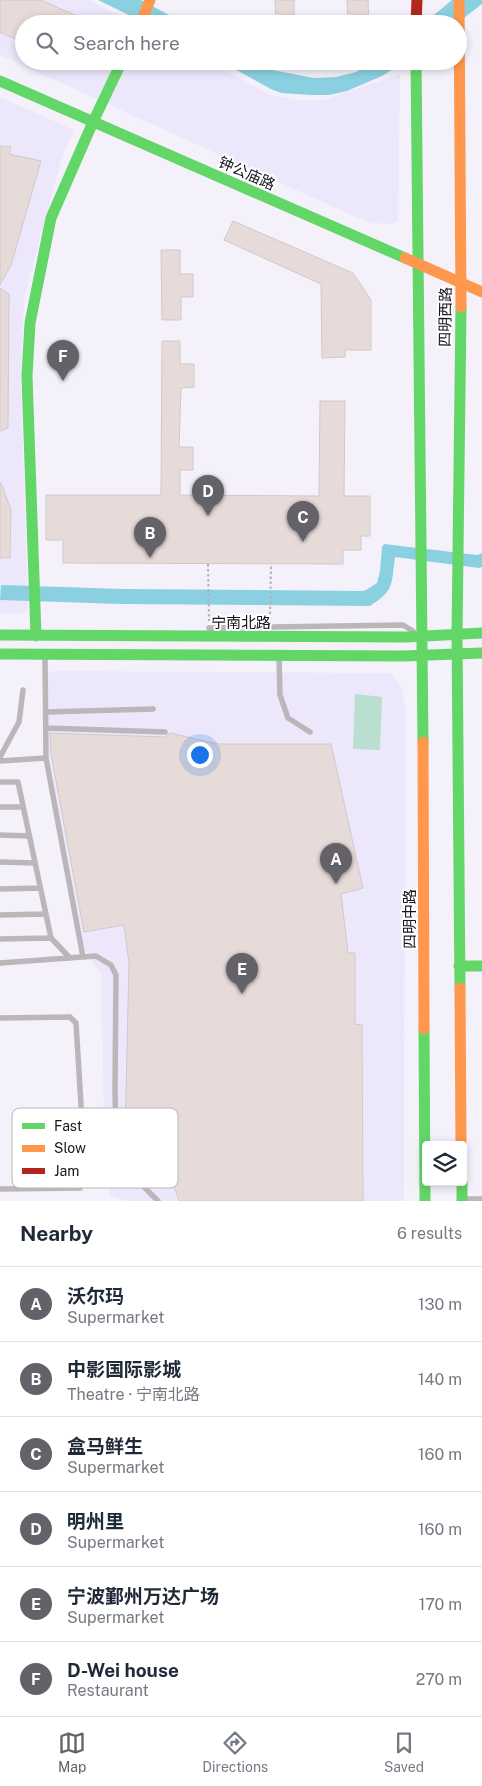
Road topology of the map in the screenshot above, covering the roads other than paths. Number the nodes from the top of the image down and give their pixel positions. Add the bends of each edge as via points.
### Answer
1 (150, 0) edge
2 (417, 0) edge
3 (459, 0) edge
4 (144, 15) edge
5 (416, 15) edge
6 (459, 15) edge
7 (118, 70) edge
8 (416, 70) edge
9 (460, 70) edge
10 (0, 81) edge
11 (93, 122) junction
12 (419, 265) junction
13 (461, 283) junction
14 (482, 292) edge
15 (200, 628) dead end
16 (190, 629) dead end
17 (482, 633) edge
18 (457, 634) junction
19 (0, 635) edge
20 (36, 636) junction
21 (422, 636) junction
22 (177, 637) junction
23 (482, 653) edge
24 (0, 654) edge
25 (88, 654) junction
26 (240, 654) junction
27 (45, 655) junction
28 (279, 655) junction
29 (422, 655) junction
30 (457, 655) junction
31 (123, 662) dead end
32 (202, 663) dead end
33 (23, 690) dead end
34 (153, 709) dead end
35 (46, 712) junction
36 (46, 728) junction
37 (165, 732) dead end
38 (310, 732) dead end
39 (46, 758) junction
40 (0, 759) edge
41 (0, 782) edge
42 (0, 807) edge
43 (24, 807) junction
44 (0, 835) edge
45 (30, 836) junction
46 (0, 862) edge
47 (35, 864) junction
48 (40, 888) junction
49 (0, 889) edge
50 (46, 914) junction
51 (0, 915) edge
52 (51, 938) junction
53 (0, 939) edge
54 (83, 957) junction
55 (70, 958) junction
56 (0, 963) edge
57 (459, 966) junction
58 (482, 966) edge
59 (0, 1018) edge
60 (81, 1108) edge
61 (116, 1108) edge
62 (461, 1141) edge
63 (462, 1186) edge
64 (80, 1188) edge
65 (146, 1188) edge
66 (0, 1189) edge
67 (482, 1199) edge
68 (462, 1200) edge
69 (158, 1201) edge
70 (425, 1201) edge

1 - 4 main road
2 - 5 main road
3 - 6 main road, 四明西路
7 - 11 main road
8 - 12 main road, 四明西路
9 - 13 main road, 四明西路
10 - 11 main road, 钟公庙路
11 - 12 main road, 钟公庙路
11 - 20 main road via 51,218 30,323 27,376
12 - 13 main road, 钟公庙路
12 - 21 main road, 四明西路
13 - 14 main road, 钟公庙路
13 - 18 main road, 四明西路
15 - 21 lane via 403,625
16 - 22 lane
17 - 18 main road, 宁南北路
18 - 21 main road, 宁南北路
18 - 30 main road
19 - 20 main road, 宁南北路
20 - 22 main road, 宁南北路
21 - 22 main road, 宁南北路
21 - 29 main road, 四明中路
23 - 30 main road
24 - 27 main road
25 - 26 main road
25 - 27 main road
25 - 31 lane
26 - 28 main road
26 - 32 lane
27 - 35 lane
28 - 29 main road
28 - 38 lane via 280,695 288,718
29 - 30 main road
29 - 70 main road, 四明中路
30 - 57 main road
33 - 40 lane via 19,722
34 - 35 lane
35 - 36 lane
36 - 37 lane
36 - 39 lane
39 - 40 lane
39 - 54 lane
41 - 43 lane via 18,782
42 - 43 lane
43 - 45 lane
44 - 45 lane
45 - 47 lane
46 - 47 lane
47 - 48 lane
48 - 49 lane
48 - 50 lane
50 - 51 lane
50 - 52 lane
52 - 53 lane
52 - 55 lane
54 - 55 lane
54 - 61 lane via 96,956 111,965 116,975
55 - 56 lane
57 - 58 main road
57 - 62 main road
59 - 60 lane via 70,1017 76,1023
63 - 68 main road
64 - 66 lane
65 - 69 lane
67 - 68 lane

